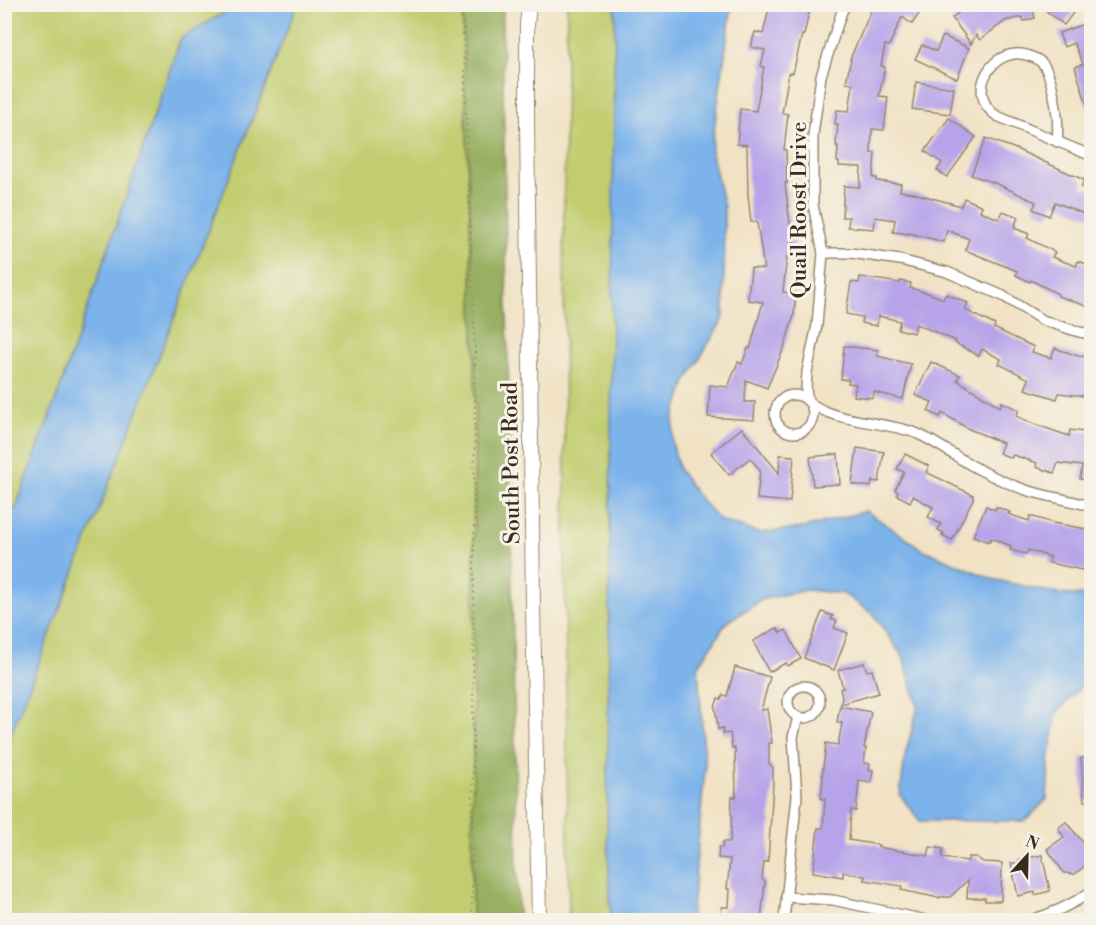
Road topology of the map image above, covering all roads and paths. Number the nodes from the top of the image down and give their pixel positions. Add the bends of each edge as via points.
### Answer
1 (462, 4) edge
2 (529, 4) edge
3 (847, 4) edge
4 (1057, 142) junction
5 (1092, 156) edge
6 (823, 253) junction
7 (1092, 334) edge
8 (808, 401) junction
9 (1092, 504) edge
10 (798, 717) dead end
11 (1092, 891) edge
12 (786, 897) junction
13 (472, 921) edge
14 (539, 921) edge
15 (784, 921) edge
16 (926, 921) edge
17 (1030, 921) edge

1 - 13 path via 475,355
2 - 14 street, South Post Road
3 - 6 street, Quail Roost Drive via 821,76 813,135 813,205
4 - 4 street via 997,116 984,105 983,83 995,62 1020,53 1043,64 1058,115
4 - 5 street
6 - 7 street via 900,260 947,272 1003,296 1042,320
6 - 8 street, Quail Roost Drive via 816,330 807,372
8 - 8 street via 790,396 779,403 775,415 780,427 797,433 808,428 813,411
8 - 9 street via 830,413 916,434 981,471 1028,491
10 - 12 street via 793,737 797,796
11 - 17 street via 1075,903
12 - 15 street
12 - 16 street via 833,900

